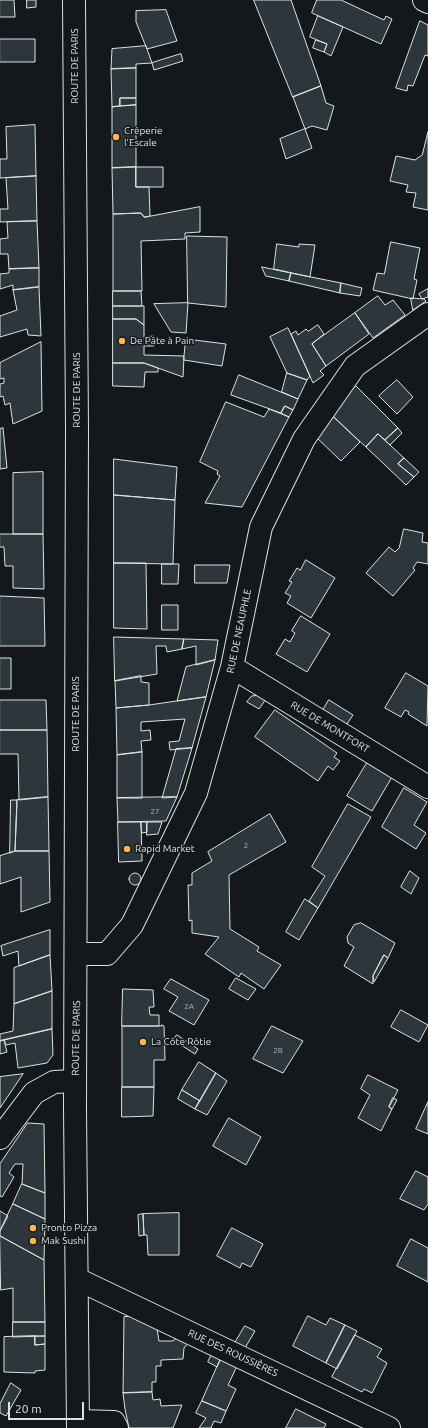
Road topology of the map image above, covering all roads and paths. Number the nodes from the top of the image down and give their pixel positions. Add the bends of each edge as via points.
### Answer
1 (74, 0) edge
2 (424, 0) edge
3 (428, 2) edge
4 (428, 314) edge
5 (232, 666) junction
6 (428, 787) edge
7 (77, 954) junction
8 (75, 1081) junction
9 (0, 1138) edge
10 (77, 1279) junction
11 (78, 1424) edge
12 (117, 1428) edge
13 (389, 1428) edge

1 - 7 street, ROUTE DE PARIS
2 - 3 street
4 - 5 street, RUE DE NEAUPHLE via 355,366 304,439 261,527
5 - 6 street, RUE DE MONTFORT
5 - 7 street, RUE DE NEAUPHLE via 196,793 132,925 107,954
7 - 8 street, ROUTE DE PARIS
8 - 9 street via 54,1082 34,1093
8 - 10 street, ROUTE DE PARIS
10 - 11 street, ROUTE DE PARIS
10 - 13 street, RUE DES ROUSSIÈRES
11 - 12 street via 114,1422

